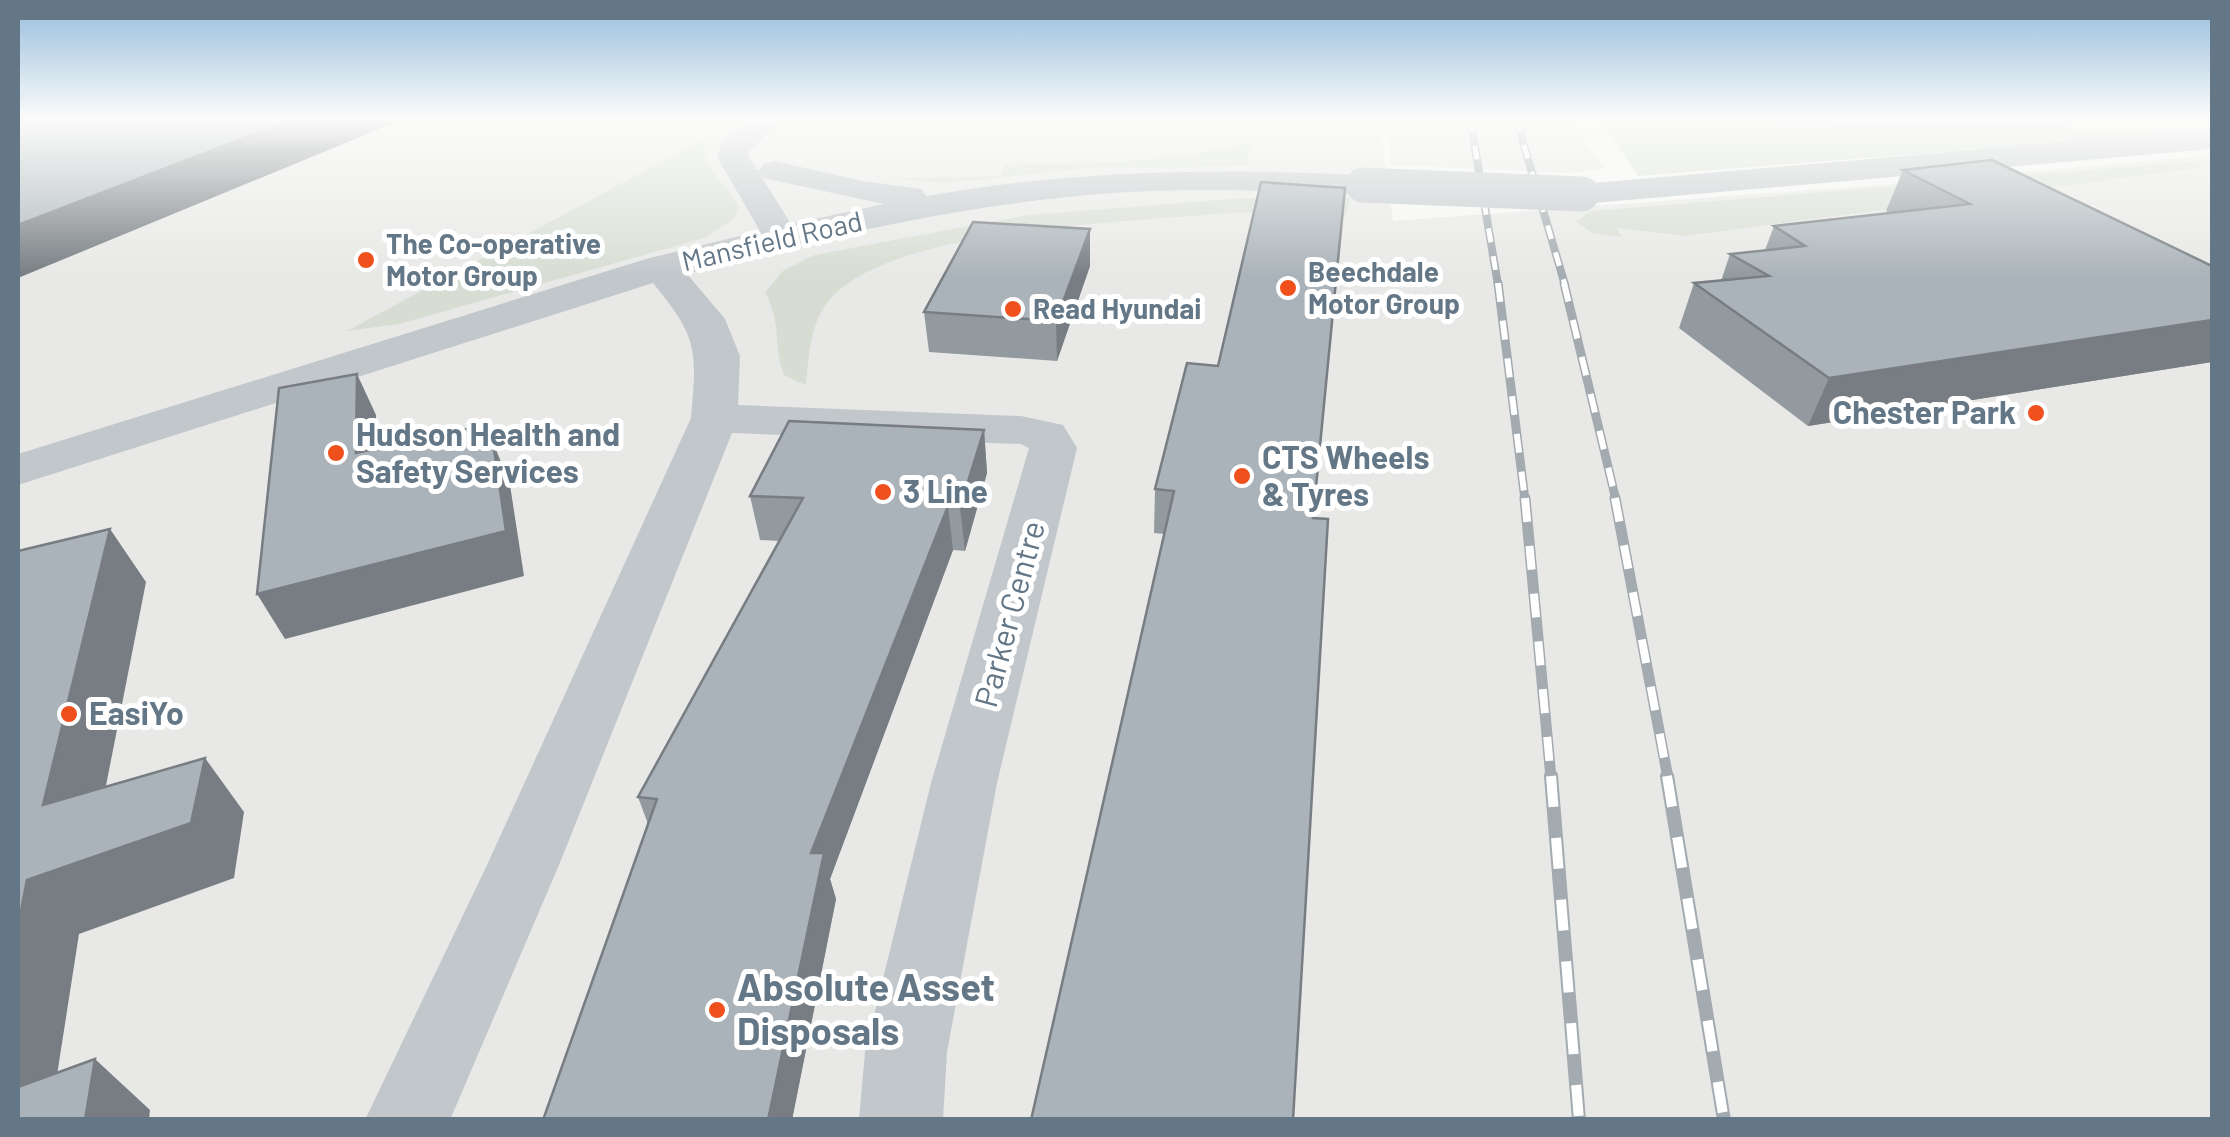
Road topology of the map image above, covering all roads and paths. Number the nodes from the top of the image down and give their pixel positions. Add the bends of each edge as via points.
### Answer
1 (740, 171) edge
2 (775, 171) joint
3 (1845, 171) edge
4 (967, 200) junction
5 (800, 232) junction
6 (660, 268) junction
7 (714, 418) junction
8 (18, 470) edge
9 (407, 1120) edge
10 (901, 1120) edge

1 - 5 street via 762,209
2 - 4 street via 862,192
2 - 5 street
3 - 4 street, Mansfield Road, bridge via 1582,194 1166,181
4 - 5 street, Mansfield Road
5 - 6 street, Mansfield Road
6 - 7 street via 704,319 718,356
6 - 8 street, Mansfield Road
7 - 9 street
7 - 10 street, Parker Centre via 1021,430 1046,434 1053,448 964,783 906,1052

